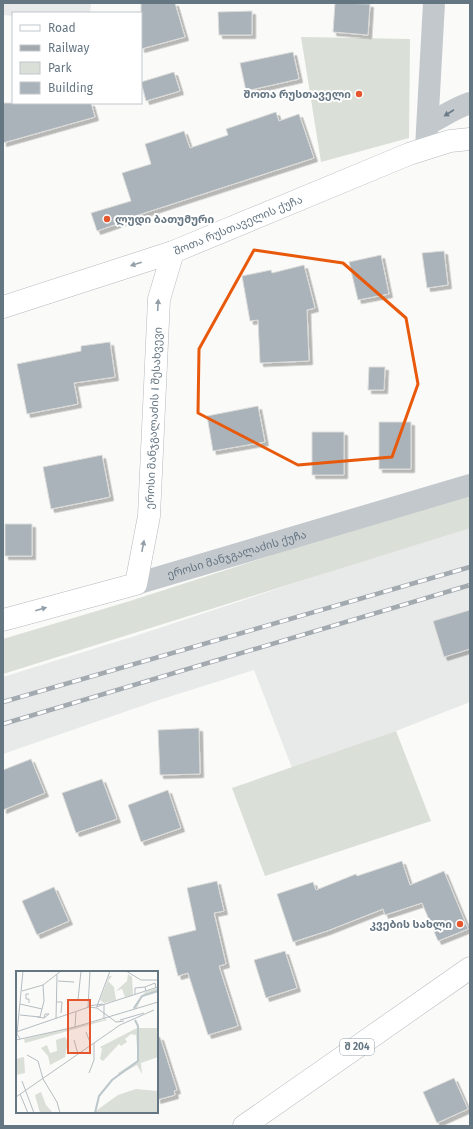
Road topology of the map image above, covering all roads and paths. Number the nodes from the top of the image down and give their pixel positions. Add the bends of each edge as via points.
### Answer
1 (434, 3) edge
2 (470, 103) edge
3 (428, 124) junction
4 (470, 139) edge
5 (426, 148) junction
6 (173, 252) junction
7 (3, 307) edge
8 (470, 485) edge
9 (136, 584) junction
10 (3, 620) edge
11 (470, 968) edge
12 (244, 1126) edge

1 - 3 street
2 -> 3 street
3 - 5 street
4 - 5 main road, შოთა რუსთაველის ქუჩა via 450,141
5 - 6 main road, შოთა რუსთაველის ქუჩა
6 -> 7 main road, შოთა რუსთაველის ქუჩა
9 -> 6 main road, ეროსი მანჯგალაძის I შესახვევი via 149,516 159,299
8 - 9 street, ეროსი მანჯგალაძის ქუჩა
10 -> 9 main road, ეროსი მანჯგალაძის ქუჩა
11 - 12 main road, შ 204

